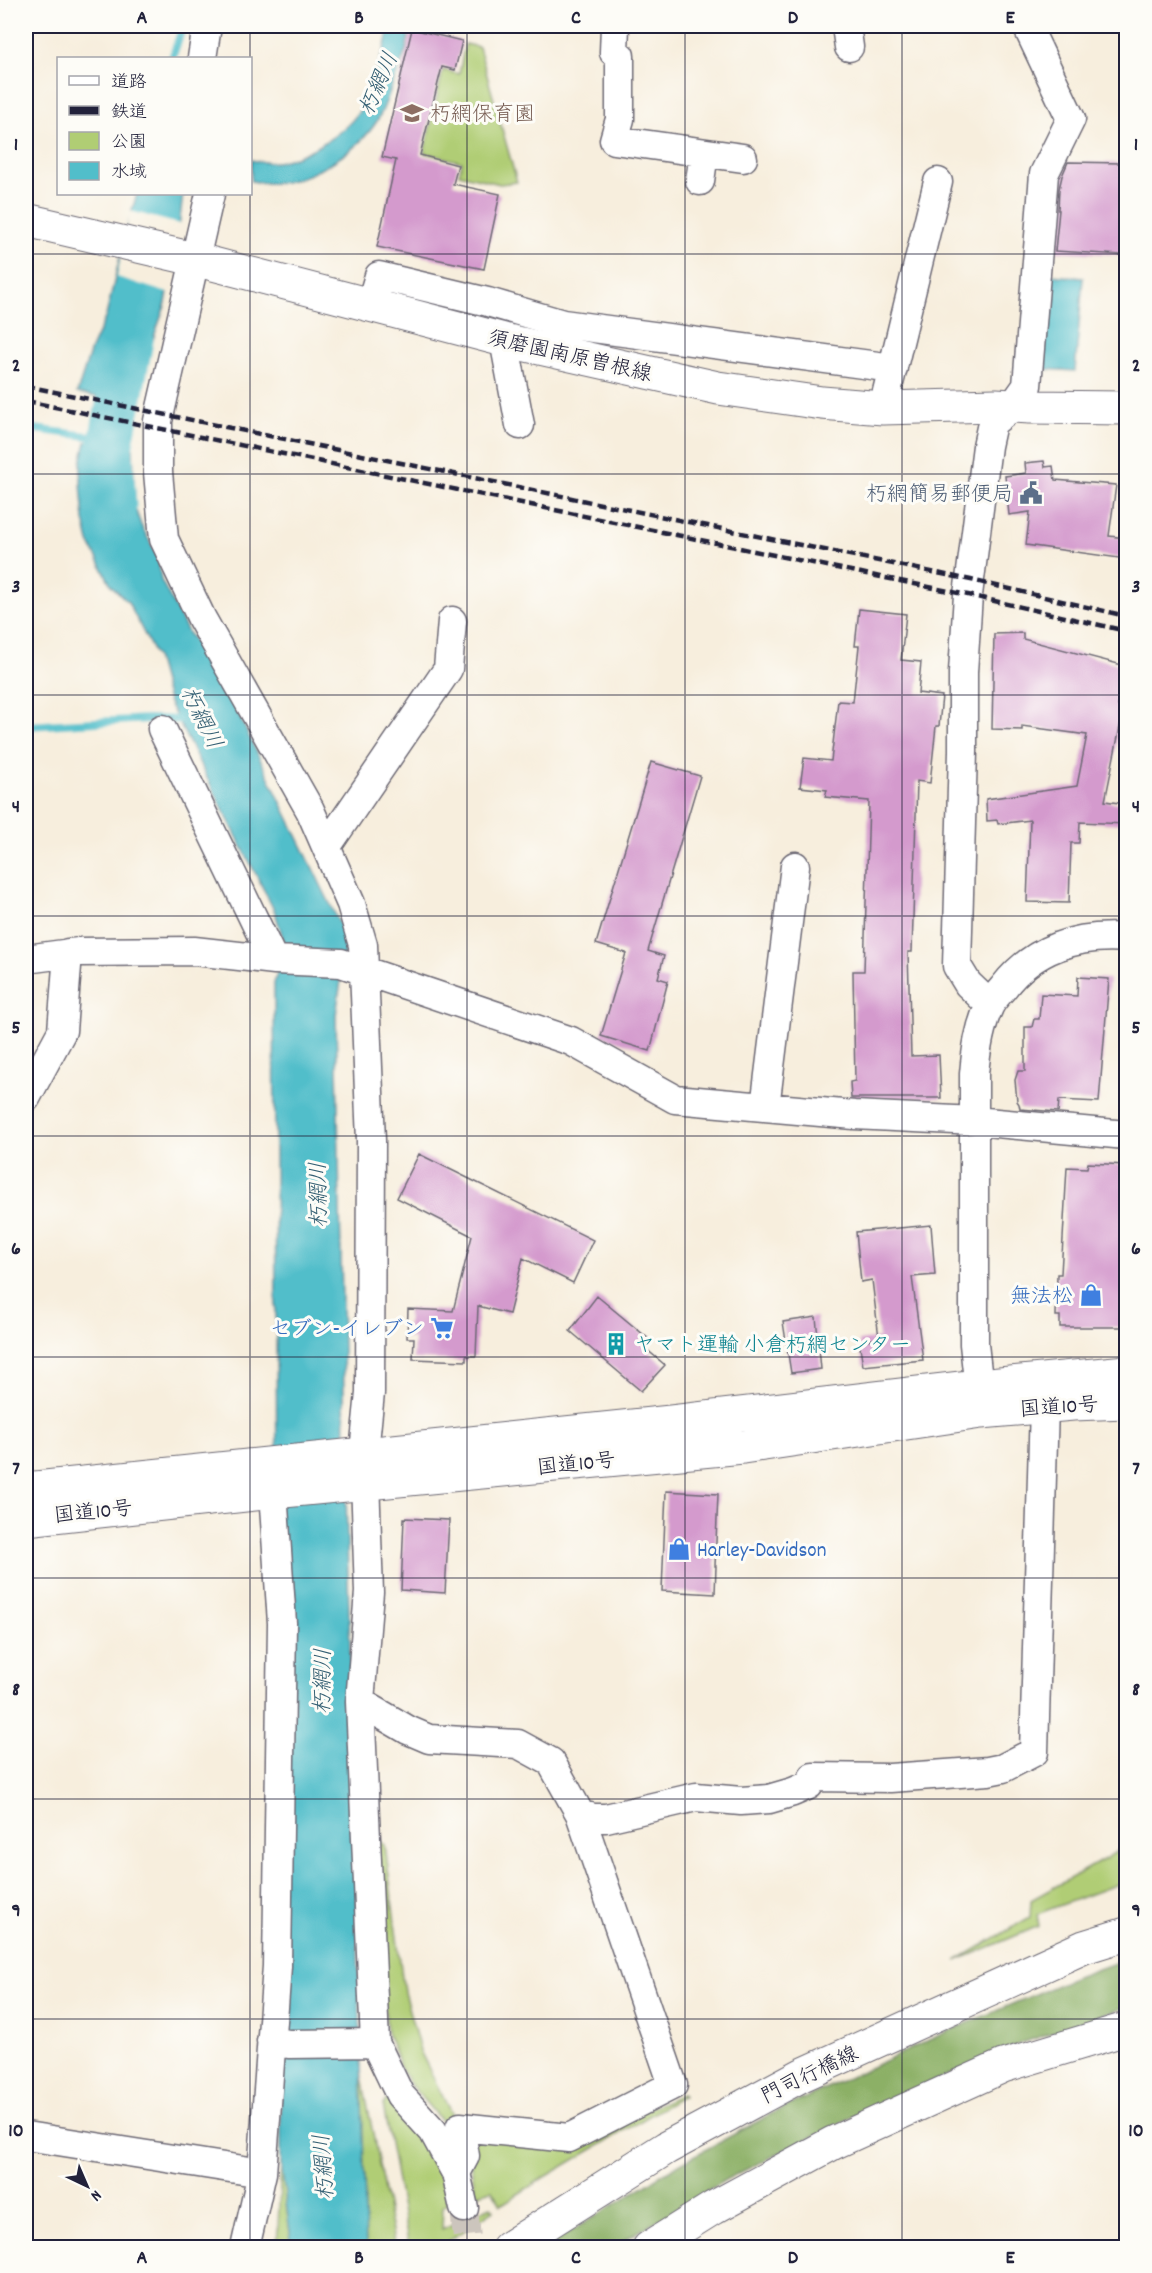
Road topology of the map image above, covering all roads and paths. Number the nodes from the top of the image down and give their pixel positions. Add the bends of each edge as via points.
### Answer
1 (207, 26) edge
2 (615, 26) edge
3 (1027, 26) edge
4 (202, 57) edge
5 (704, 153) junction
6 (742, 158) dead end
7 (700, 181) dead end
8 (938, 182) dead end
9 (210, 195) edge
10 (26, 220) edge
11 (190, 258) junction
12 (370, 306) junction
13 (504, 340) junction
14 (893, 368) junction
15 (1012, 407) junction
16 (883, 408) junction
17 (1126, 408) edge
18 (520, 424) dead end
19 (452, 621) dead end
20 (162, 729) dead end
21 (327, 846) junction
22 (795, 866) dead end
23 (1126, 938) edge
24 (68, 953) junction
25 (26, 959) edge
26 (274, 959) junction
27 (353, 967) junction
28 (990, 1005) junction
29 (26, 1098) edge
30 (765, 1107) junction
31 (975, 1121) junction
32 (1126, 1135) edge
33 (1126, 1372) edge
34 (980, 1399) junction
35 (1126, 1402) edge
36 (1044, 1406) junction
37 (364, 1452) junction
38 (271, 1478) junction
39 (366, 1484) junction
40 (26, 1489) edge
41 (26, 1519) edge
42 (360, 1702) junction
43 (580, 1814) junction
44 (1126, 1934) edge
45 (1126, 2029) edge
46 (280, 2043) junction
47 (363, 2043) junction
48 (26, 2136) edge
49 (262, 2173) junction
50 (456, 2173) junction
51 (464, 2208) tunnel mouth
52 (245, 2247) edge
53 (508, 2247) edge
54 (649, 2247) edge

1 - 4 street
2 - 5 street via 615,52 620,56 620,120 614,140
3 - 15 street via 1071,119 1044,174 1028,386
5 - 6 street
5 - 7 street
8 - 14 street
9 - 11 street
10 - 11 main road, 須磨園南原曽根線
11 - 12 main road, 須磨園南原曽根線
11 - 21 street via 158,421 164,538 202,619
12 - 13 main road, 須磨園南原曽根線
12 - 14 street via 380,276 563,324
13 - 16 main road, 須磨園南原曽根線 via 718,388
13 - 18 street
14 - 16 street
15 - 16 main road, 須磨園南原曽根線
15 - 17 main road, 須磨園南原曽根線
15 - 28 street via 992,423 987,446 968,595 963,672 957,966 968,984
19 - 21 street via 448,669
20 - 26 street
21 - 27 street via 363,945
22 - 30 street
23 - 28 street via 1105,936 1046,950 1008,981
24 - 25 street
24 - 26 street via 194,951
24 - 29 street via 62,1031
26 - 27 street
27 - 30 street via 571,1041 675,1100
27 - 37 street via 371,1141 370,1393
28 - 31 street via 976,1046
30 - 31 street
31 - 32 street
31 - 34 street via 974,1344
33 - 34 main road, 国道10号
34 - 36 main road, 国道10号
34 - 37 main road, 国道10号 via 671,1422
34 - 39 main road, 国道10号 via 743,1447
35 - 36 main road, 国道10号
36 - 43 street via 1034,1752 988,1771 890,1779 813,1777 809,1785 769,1799 696,1797 606,1818
37 - 38 main road, 国道10号
37 - 39 street
38 - 39 main road, 国道10号
38 - 40 main road, 国道10号
38 - 41 main road, 国道10号
38 - 46 street via 282,1623 277,1965
39 - 42 street via 369,1592
42 - 43 street via 429,1739 518,1744 551,1762
42 - 47 street
43 - 50 street via 674,2085 569,2138 460,2127 465,2156
44 - 53 main road, 門司行橋線 via 1084,1947 802,2075 666,2148
45 - 54 main road via 1003,2066 833,2143
46 - 47 street
46 - 49 street
47 - 50 street via 400,2095 433,2131
48 - 49 street
49 - 52 street
50 - 51 street

